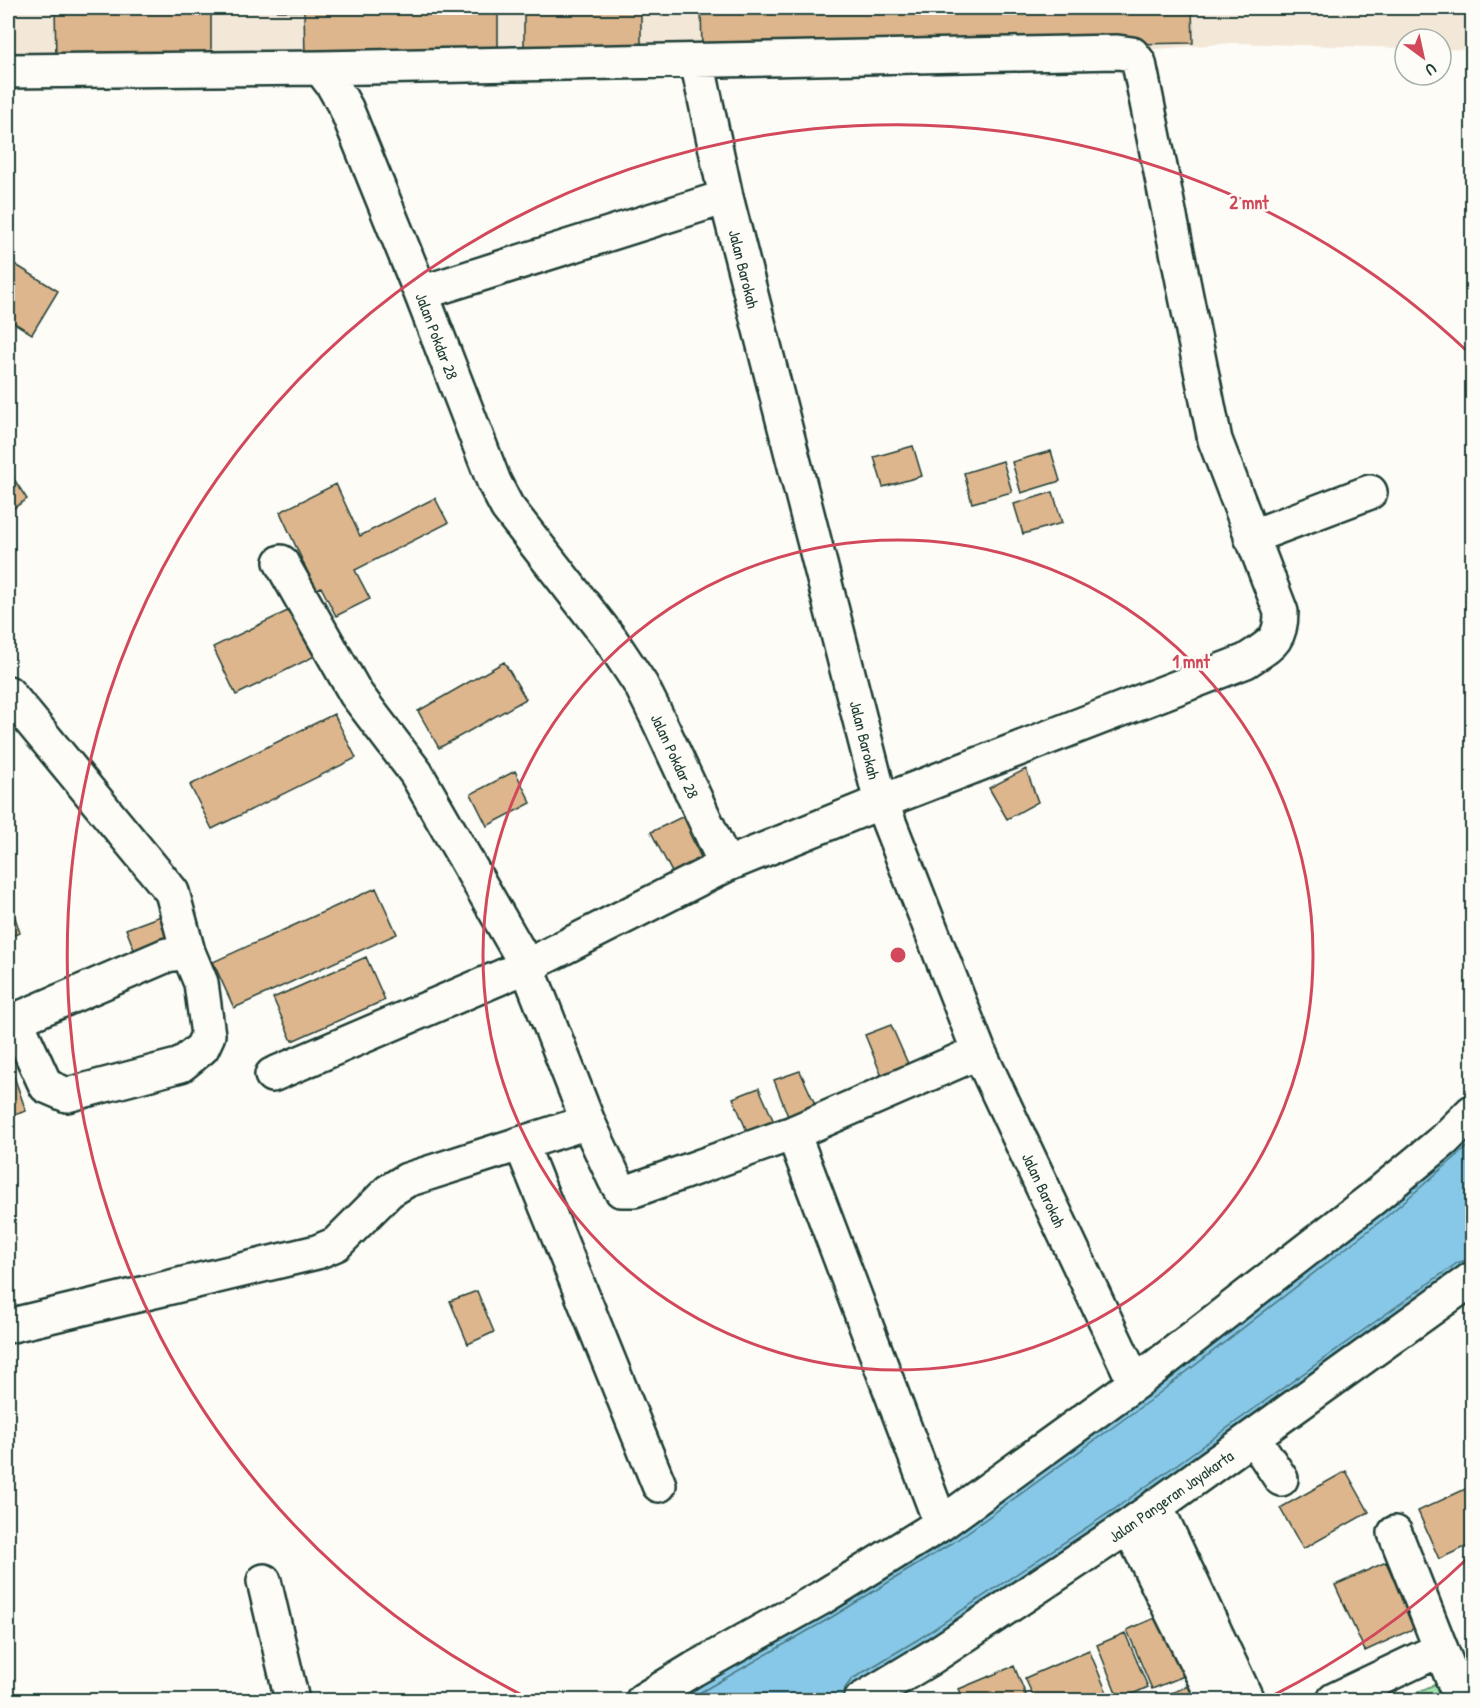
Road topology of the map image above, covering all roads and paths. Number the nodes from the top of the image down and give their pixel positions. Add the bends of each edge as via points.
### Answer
1 (697, 61) junction
2 (320, 68) junction
3 (8, 71) edge
4 (8, 97) edge
5 (726, 197) junction
6 (421, 293) junction
7 (1370, 492) dead end
8 (1251, 537) junction
9 (281, 562) dead end
10 (8, 693) edge
11 (880, 802) junction
12 (726, 865) junction
13 (188, 952) junction
14 (528, 966) junction
15 (979, 1052) junction
16 (272, 1074) dead end
17 (1473, 1112) edge
18 (588, 1122) junction
19 (793, 1133) junction
20 (521, 1144) junction
21 (1473, 1279) edge
22 (8, 1326) edge
23 (1135, 1383) junction
24 (1253, 1437) junction
25 (1281, 1479) dead end
26 (659, 1485) dead end
27 (1156, 1506) junction
28 (941, 1524) junction
29 (1129, 1526) junction
30 (1395, 1533) dead end
31 (264, 1581) dead end
32 (1441, 1649) junction
33 (662, 1695) edge
34 (292, 1701) edge
35 (861, 1701) edge
36 (1215, 1701) edge
37 (1247, 1701) edge
38 (1334, 1701) edge
39 (1461, 1701) edge

1 - 2 street
1 - 5 street, Jalan Barokah
1 - 8 street via 1132,54 1139,63 1215,440
2 - 3 street
2 - 6 street, Jalan Pokdar 28 via 346,108
3 - 4 street
5 - 6 street
5 - 11 street, Jalan Barokah
6 - 12 street, Jalan Pokdar 28 via 507,507 611,640 641,686
7 - 8 street
8 - 11 street via 1281,612 1281,628 1274,641 1246,661
9 - 14 street via 356,694 416,773
10 - 13 street via 172,892
11 - 12 street
11 - 15 street, Jalan Barokah
12 - 14 street
13 - 13 street via 167,955 23,1017 18,1027 46,1086 67,1095 181,1065 193,1058 208,1035 201,983
14 - 16 street
14 - 18 street
15 - 19 street
15 - 23 street, Jalan Barokah
17 - 23 street via 1372,1199
18 - 19 street via 621,1190 634,1190
18 - 20 street
19 - 28 street
20 - 22 street via 407,1180 389,1191 336,1244 317,1252
20 - 26 street
21 - 24 street, Jalan Pangeran Jayakarta
23 - 28 street
24 - 25 street
24 - 27 street, Jalan Pangeran Jayakarta
27 - 29 street, Jalan Pangeran Jayakarta
27 - 37 street
28 - 33 street via 694,1669
29 - 35 street, Jalan Pangeran Jayakarta
29 - 36 street
30 - 32 street
31 - 34 street
32 - 38 street
32 - 39 street

